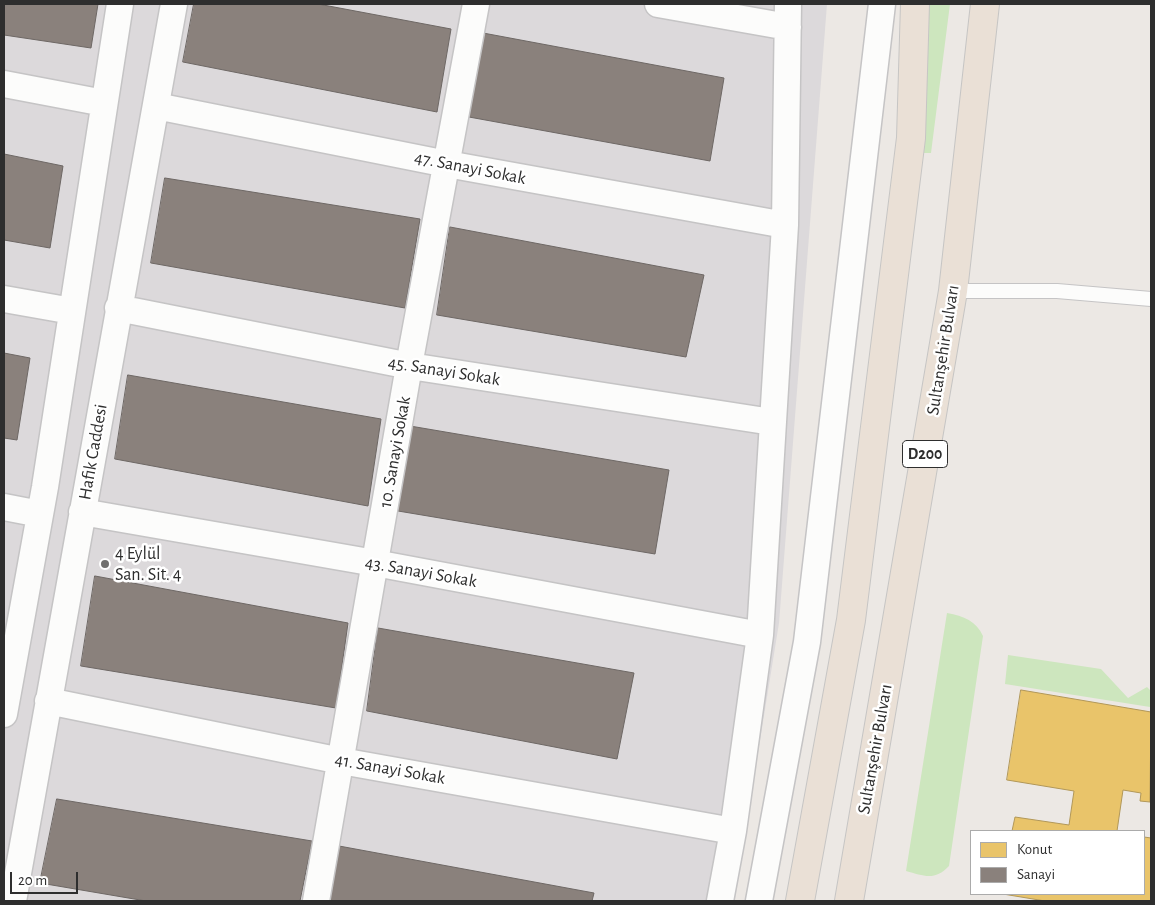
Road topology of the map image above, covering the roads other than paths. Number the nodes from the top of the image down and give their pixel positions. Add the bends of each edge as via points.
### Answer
1 (120, 4) edge
2 (174, 4) edge
3 (476, 4) edge
4 (658, 4) edge
5 (882, 4) edge
6 (915, 4) edge
7 (984, 4) edge
8 (788, 15) edge
9 (4, 84) edge
10 (104, 103) junction
11 (156, 106) junction
12 (447, 164) junction
13 (785, 225) junction
14 (953, 292) junction
15 (4, 299) edge
16 (1151, 299) edge
17 (118, 308) junction
18 (72, 311) junction
19 (410, 366) junction
20 (772, 422) junction
21 (4, 507) edge
22 (82, 512) junction
23 (40, 514) junction
24 (375, 563) junction
25 (760, 635) junction
26 (5, 701) edge
27 (48, 701) junction
28 (340, 761) junction
29 (733, 831) junction
30 (13, 901) edge
31 (316, 901) edge
32 (720, 901) edge
33 (759, 901) edge
34 (800, 901) edge
35 (850, 901) edge

1 - 10 street
2 - 11 street, Hafik Caddesi
3 - 12 street, 10. Sanayi Sokak
4 - 8 street
5 - 33 street via 807,642
6 - 34 highway via 910,138 851,620
7 - 14 highway, Sultanşehir Bulvarı / D200
8 - 13 street
9 - 10 street
10 - 18 street
11 - 12 street, 47. Sanayi Sokak
11 - 17 street, Hafik Caddesi
12 - 13 street, 47. Sanayi Sokak
12 - 19 street, 10. Sanayi Sokak
13 - 20 street
14 - 16 lane via 1057,291
14 - 35 highway, Sultanşehir Bulvarı / D200
15 - 18 street
17 - 19 street, 45. Sanayi Sokak
17 - 22 street, Hafik Caddesi
18 - 23 street
19 - 20 street, 45. Sanayi Sokak
19 - 24 street, 10. Sanayi Sokak
20 - 25 street
21 - 23 street
22 - 24 street, 43. Sanayi Sokak
22 - 27 street, Hafik Caddesi
23 - 26 street
24 - 25 street, 43. Sanayi Sokak
24 - 28 street, 10. Sanayi Sokak
25 - 29 street
27 - 28 street, 41. Sanayi Sokak
27 - 30 street, Hafik Caddesi
28 - 29 street, 41. Sanayi Sokak
28 - 31 street, 10. Sanayi Sokak
29 - 32 street

